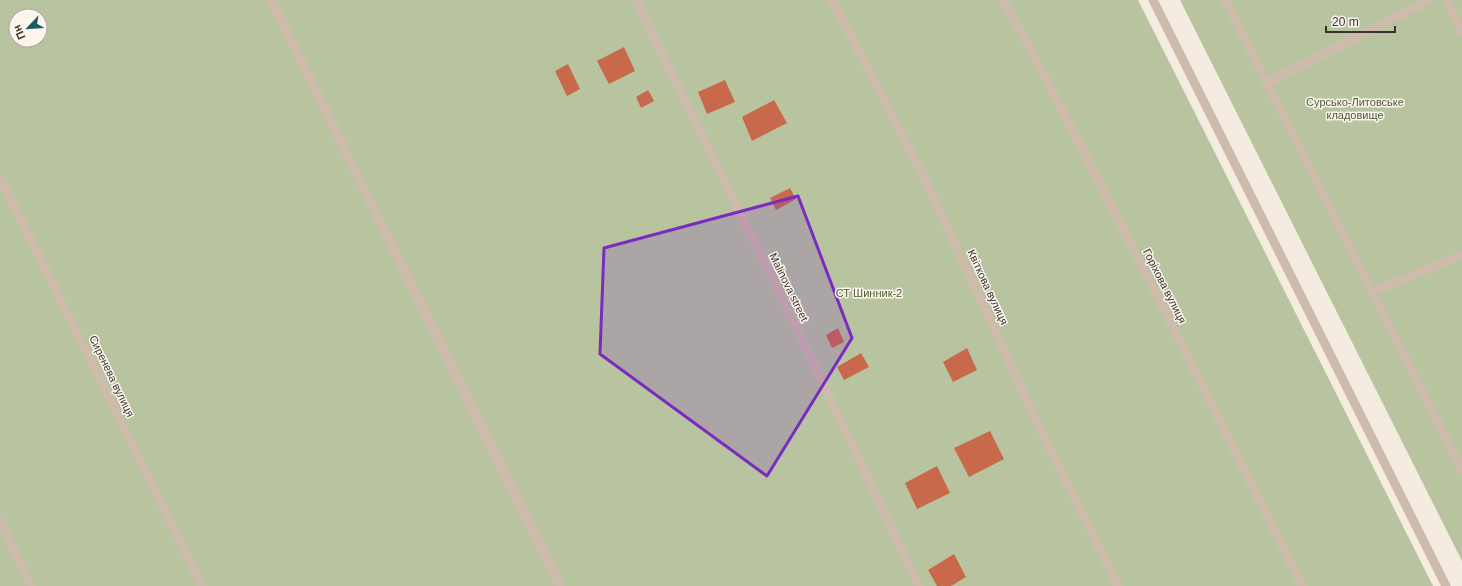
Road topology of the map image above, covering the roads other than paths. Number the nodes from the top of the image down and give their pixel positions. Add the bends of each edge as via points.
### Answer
1 (271, 0) edge
2 (636, 0) edge
3 (832, 0) edge
4 (1002, 0) edge
5 (1153, 0) edge
6 (1225, 0) edge
7 (1430, 0) edge
8 (1447, 0) edge
9 (1462, 32) edge
10 (1266, 83) junction
11 (0, 177) edge
12 (1462, 255) edge
13 (1372, 292) junction
14 (1462, 470) edge
15 (0, 520) edge
16 (31, 586) edge
17 (202, 586) edge
18 (560, 586) edge
19 (919, 586) edge
20 (1118, 586) edge
21 (1302, 586) edge
22 (1446, 586) edge

1 - 18 street
2 - 19 lane, Malinova street
3 - 20 lane, Квіткова вулиця via 923,175 1043,435
4 - 21 lane, Горіхова вулиця via 1024,36 1096,176
5 - 22 lane
6 - 10 lane
7 - 10 lane
8 - 9 lane
10 - 13 lane
11 - 17 lane, Сиренева вулиця
12 - 13 lane
13 - 14 lane
15 - 16 lane

